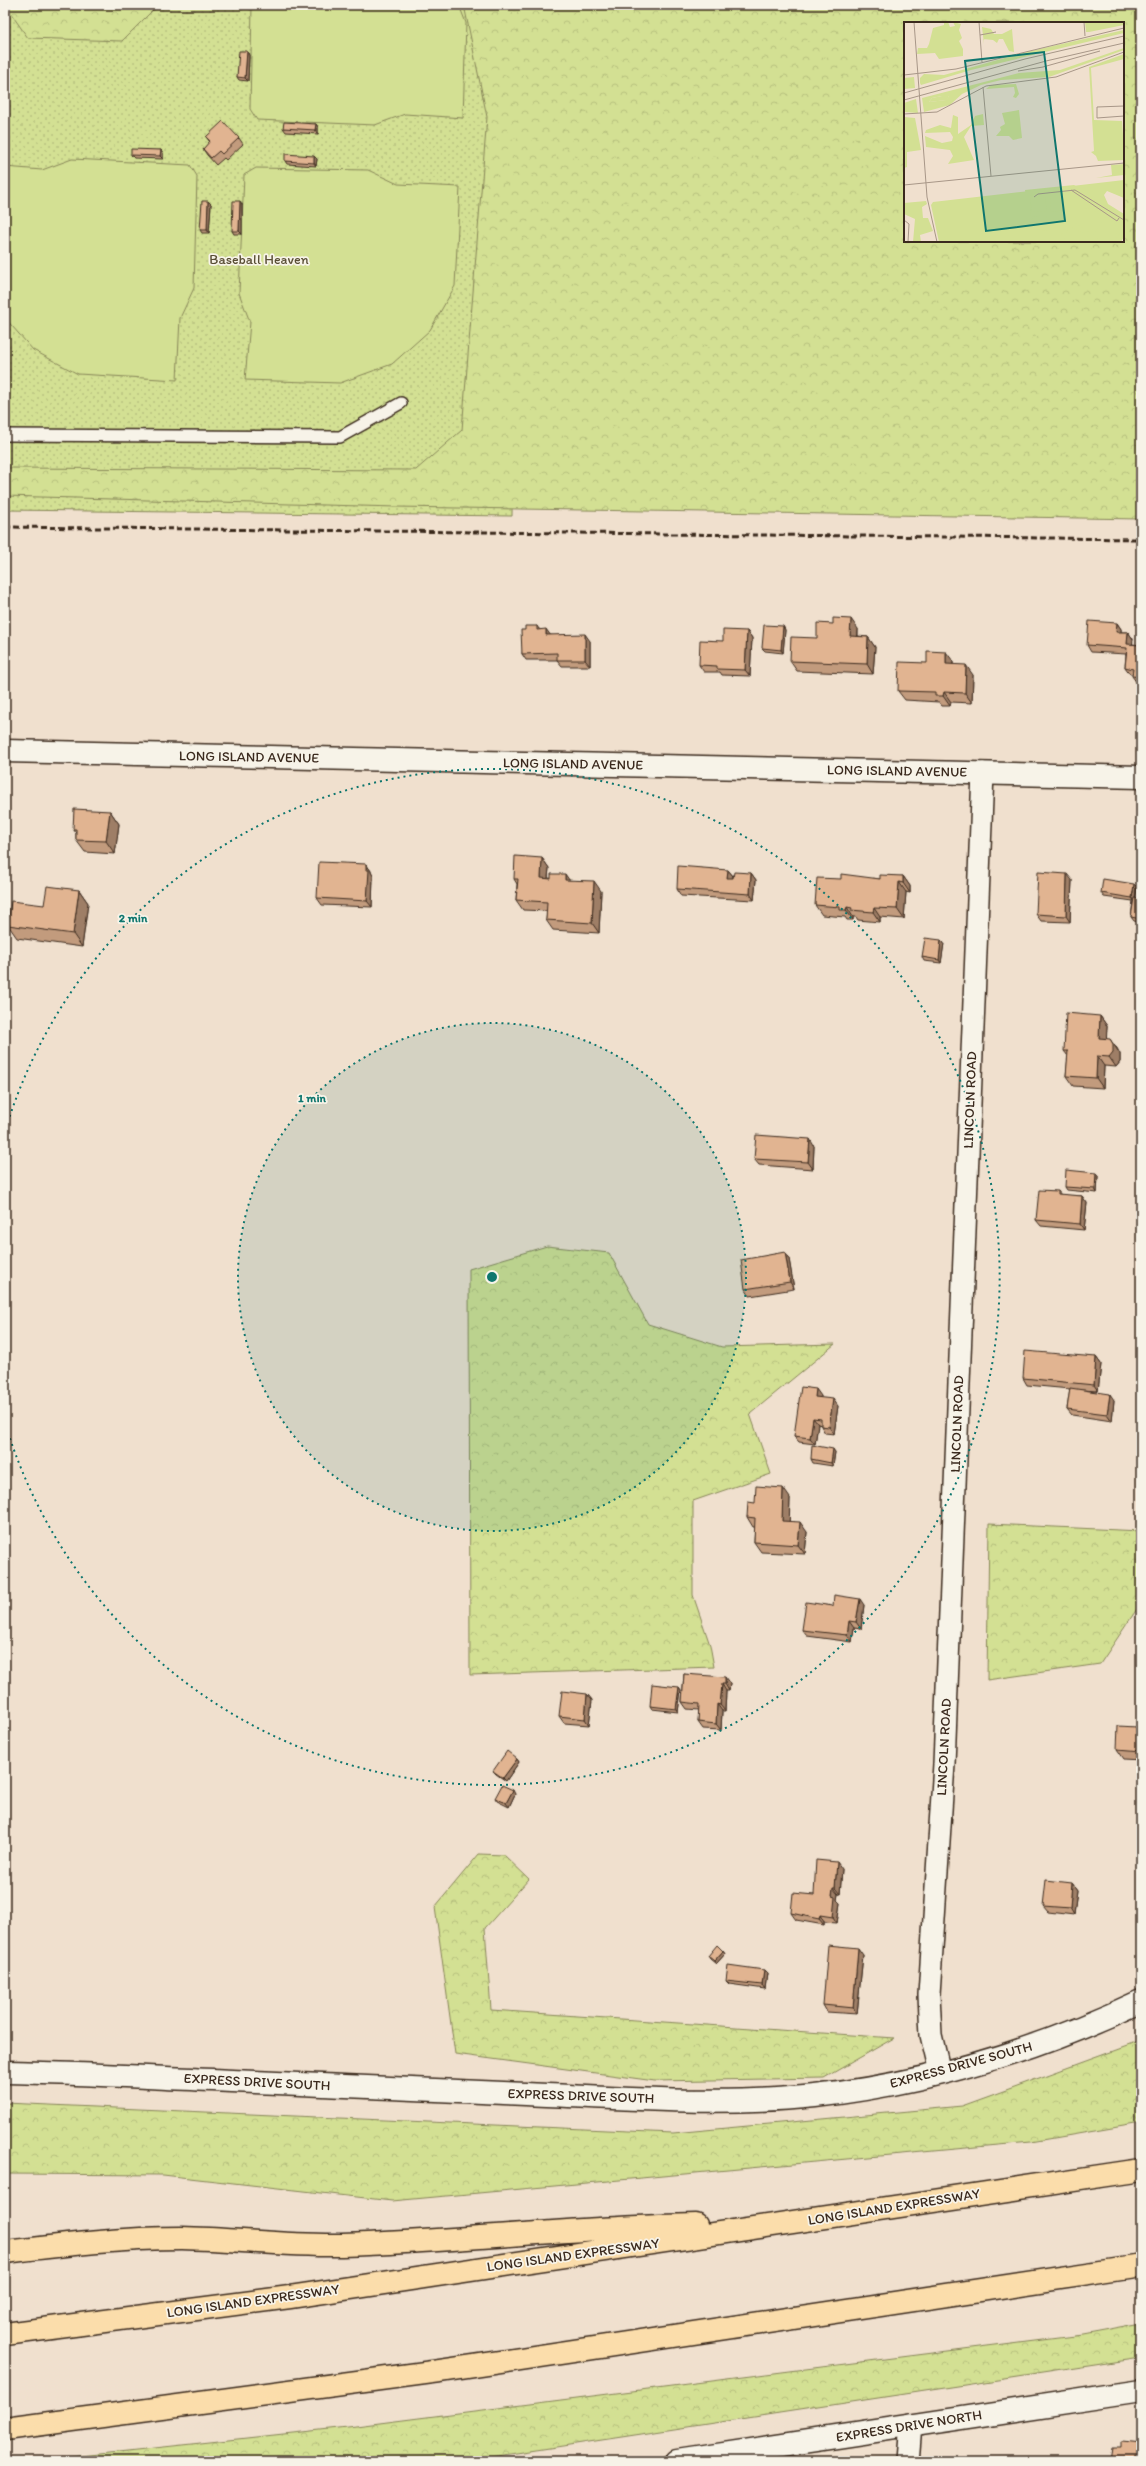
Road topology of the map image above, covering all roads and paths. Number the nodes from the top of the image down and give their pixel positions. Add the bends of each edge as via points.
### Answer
1 (402, 403) dead end
2 (5, 435) edge
3 (5, 751) edge
4 (983, 773) junction
5 (1141, 777) edge
6 (1141, 2000) edge
7 (5, 2072) edge
8 (940, 2073) junction
9 (1141, 2170) edge
10 (782, 2224) junction
11 (5, 2252) edge
12 (1141, 2266) edge
13 (5, 2334) edge
14 (1141, 2391) edge
15 (911, 2425) junction
16 (5, 2429) edge
17 (677, 2461) edge
18 (908, 2461) edge

1 - 2 lane via 340,437
3 - 4 main road, LONG ISLAND AVENUE
4 - 5 main road, LONG ISLAND AVENUE
4 - 8 street, LINCOLN ROAD via 944,1764 929,1995 931,2035
6 - 8 main road, EXPRESS DRIVE SOUTH via 1029,2048
7 - 8 main road, EXPRESS DRIVE SOUTH via 692,2100 816,2096 898,2083
9 - 10 highway, LONG ISLAND EXPRESSWAY
10 - 11 highway via 617,2226 395,2242 299,2246 212,2240 143,2239
10 - 13 highway, LONG ISLAND EXPRESSWAY via 298,2296
12 - 16 highway via 425,2373
14 - 15 main road, EXPRESS DRIVE NORTH
15 - 17 main road, EXPRESS DRIVE NORTH
15 - 18 street

